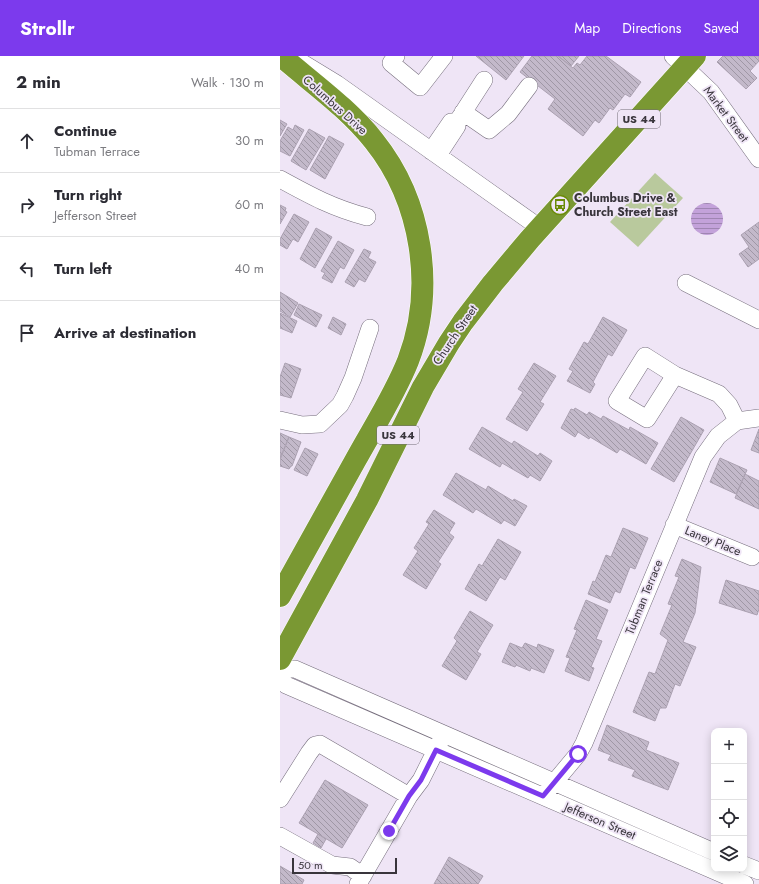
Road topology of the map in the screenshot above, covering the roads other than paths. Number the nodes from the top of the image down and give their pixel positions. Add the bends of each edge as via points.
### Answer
1 (281, 56) edge
2 (290, 56) edge
3 (396, 56) edge
4 (444, 56) edge
5 (684, 60) edge
6 (484, 80) dead end
7 (529, 86) dead end
8 (460, 117) junction
9 (434, 153) junction
10 (759, 159) edge
11 (280, 179) edge
12 (367, 217) dead end
13 (540, 228) junction
14 (686, 283) dead end
15 (759, 320) edge
16 (370, 328) dead end
17 (675, 375) dead end
18 (759, 418) edge
19 (280, 420) edge
20 (737, 421) junction
21 (674, 525) junction
22 (752, 557) dead end
23 (280, 596) edge
24 (280, 659) edge
25 (280, 668) edge
26 (280, 680) edge
27 (443, 734) junction
28 (436, 750) junction
29 (555, 782) junction
30 (409, 796) junction
31 (543, 796) junction
32 (280, 798) edge
33 (280, 836) edge
34 (711, 851) edge
35 (747, 865) edge
36 (759, 871) edge
37 (360, 880) edge
38 (745, 884) edge

1 - 23 highway, Columbus Drive / US 44 via 348,113 389,162 415,222 422,258 422,285 421,311 408,361
2 - 9 street, Columbus Drive via 337,84
3 - 4 street via 390,63 420,87
5 - 10 street, Market Street via 711,92
5 - 13 highway, Church Street / US 44
6 - 8 street
7 - 8 street via 508,114 489,130
8 - 9 street via 451,122
9 - 13 street, Columbus Drive
11 - 12 street via 323,203
13 - 24 highway, Church Street / US 44 via 478,301 435,365 367,500
14 - 15 street
16 - 19 street via 353,378 340,405 320,424 302,425
17 - 20 street via 719,394 729,405
18 - 20 street
20 - 21 street, Tubman Terrace via 718,436 703,457
21 - 22 street, Laney Place
21 - 29 street, Tubman Terrace via 584,743
25 - 27 street, Jefferson Street via 295,669
26 - 28 street, Jefferson Street
27 - 28 street
27 - 29 street, Jefferson Street
28 - 30 street via 421,780
28 - 31 street, Jefferson Street
29 - 31 street, Tubman Terrace
29 - 34 street, Jefferson Street
30 - 32 street via 320,744 315,745 309,753
30 - 37 street
31 - 38 street, Jefferson Street
33 - 37 street via 332,865 350,867
35 - 36 street

